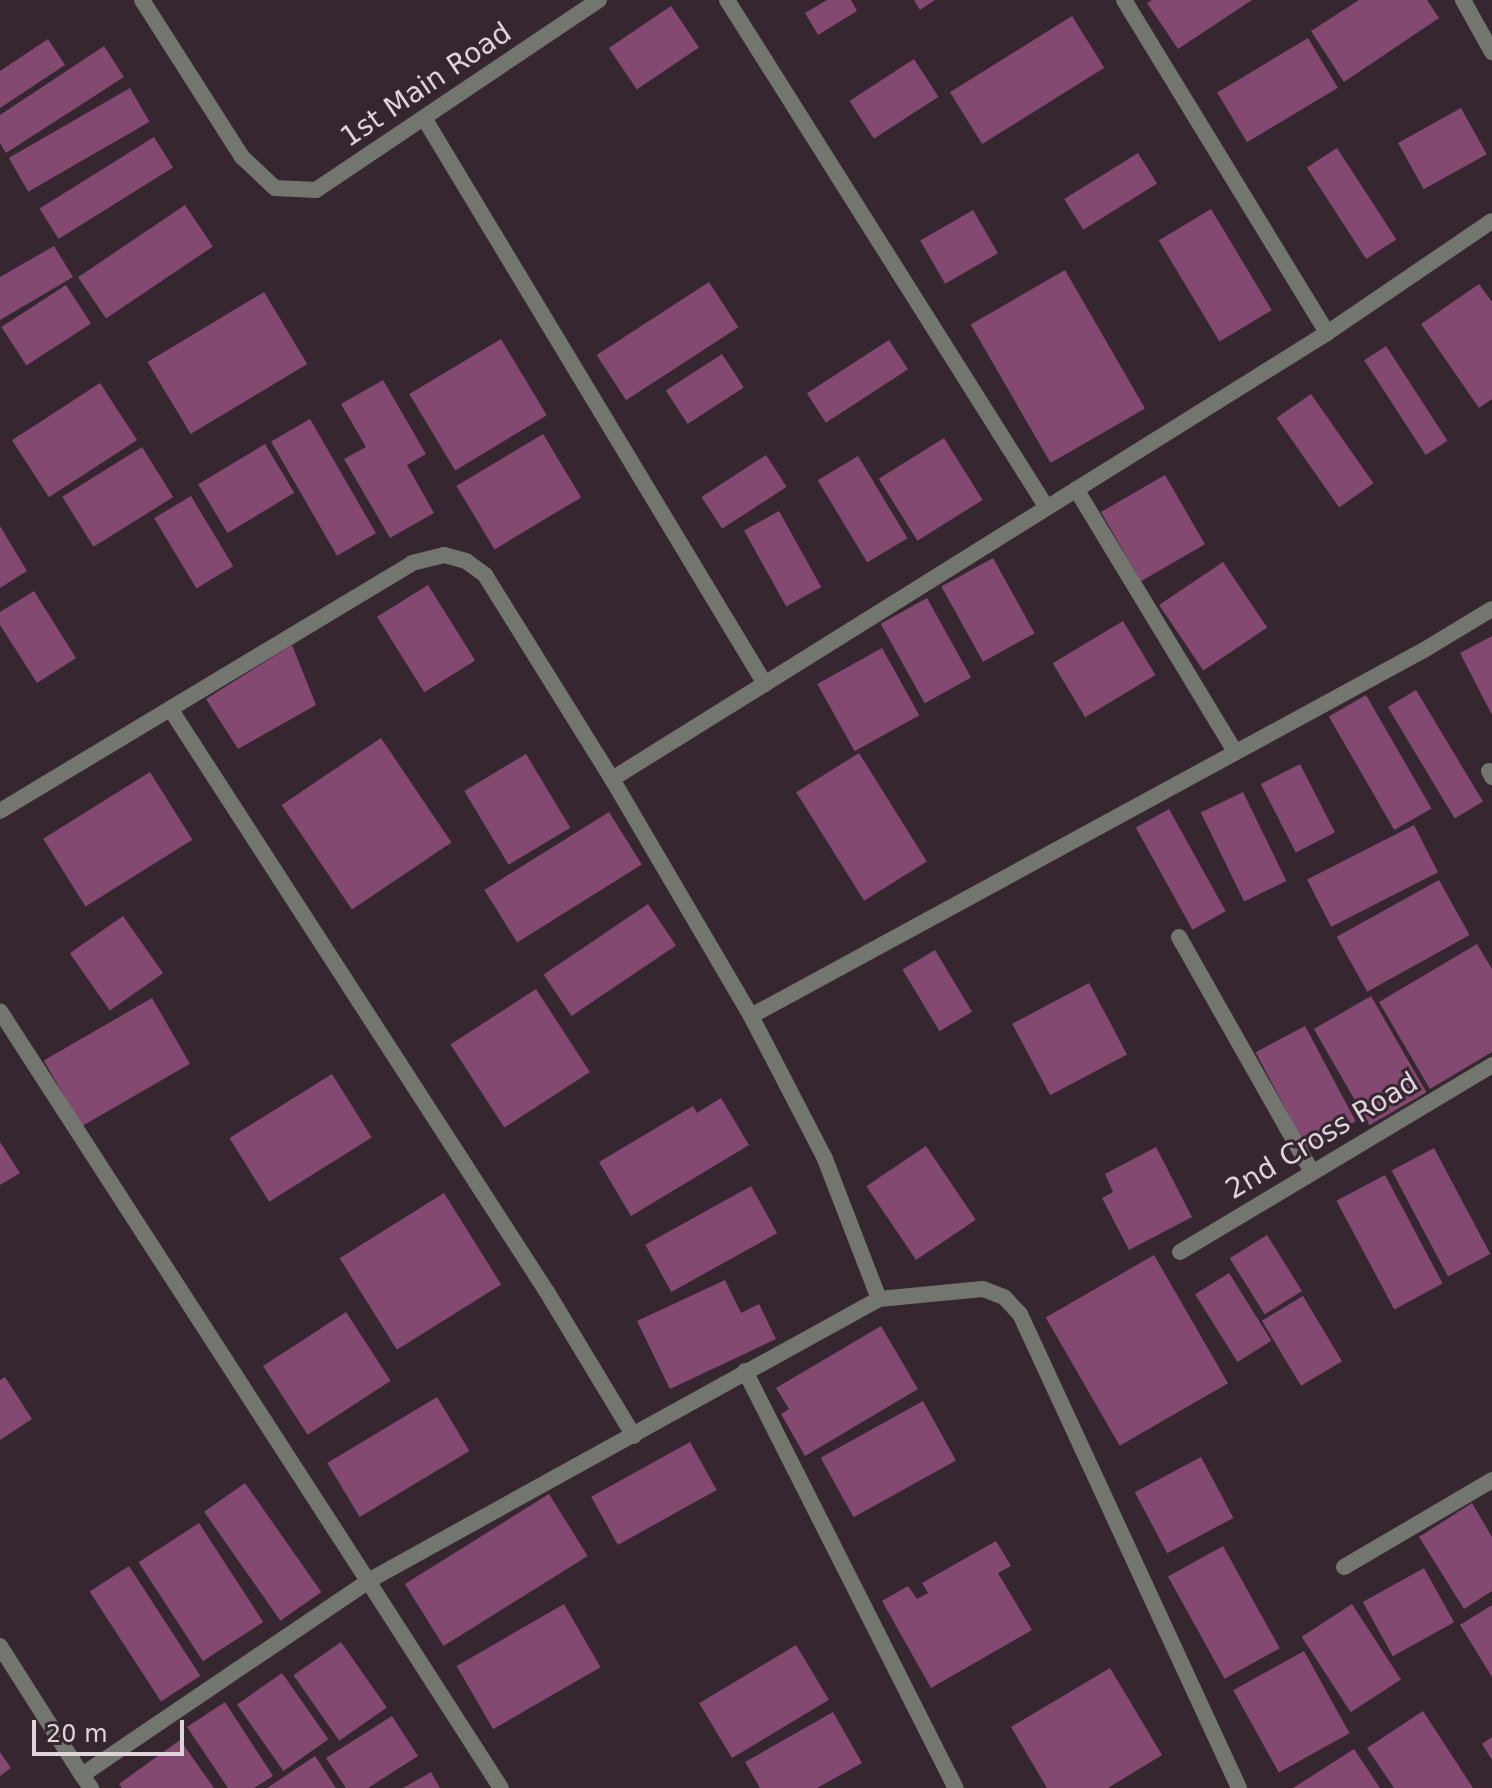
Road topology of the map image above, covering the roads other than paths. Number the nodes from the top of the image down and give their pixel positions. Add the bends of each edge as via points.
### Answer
1 (142, 0) edge
2 (599, 0) edge
3 (727, 0) edge
4 (1124, 0) edge
5 (1463, 0) edge
6 (1492, 52) edge
7 (424, 118) junction
8 (1492, 221) edge
9 (1327, 333) junction
10 (1076, 489) junction
11 (1047, 508) junction
12 (1492, 609) edge
13 (765, 684) junction
14 (171, 710) junction
15 (1235, 752) junction
16 (612, 779) junction
17 (0, 811) edge
18 (1179, 937) dead end
19 (0, 1011) edge
20 (751, 1016) junction
21 (1492, 1065) edge
22 (1312, 1172) junction
23 (1180, 1252) dead end
24 (879, 1299) junction
25 (745, 1371) junction
26 (634, 1436) junction
27 (1492, 1480) edge
28 (1344, 1567) dead end
29 (368, 1581) junction
30 (0, 1646) edge
31 (86, 1782) edge
32 (501, 1788) edge
33 (956, 1788) edge
34 (1239, 1788) edge

1 - 7 street, 1st Main Road via 242,157 275,188 316,190
2 - 7 street, 1st Main Road
3 - 11 street
4 - 9 street
5 - 6 street
7 - 13 street
8 - 9 street
9 - 10 street
10 - 11 street
10 - 15 street
11 - 13 street
12 - 15 street
13 - 16 street
14 - 16 street via 412,563 444,555 466,561 485,575
14 - 17 street
14 - 26 street via 547,1292
15 - 20 street
16 - 20 street
18 - 22 street
19 - 29 street
20 - 24 street via 825,1159
21 - 22 street, 2nd Cross Road
22 - 23 street, 2nd Cross Road
24 - 25 street
24 - 34 street via 983,1289 1004,1297 1020,1314
25 - 26 street
25 - 33 street
26 - 29 street
27 - 28 street
29 - 31 street
29 - 32 street
30 - 31 street

